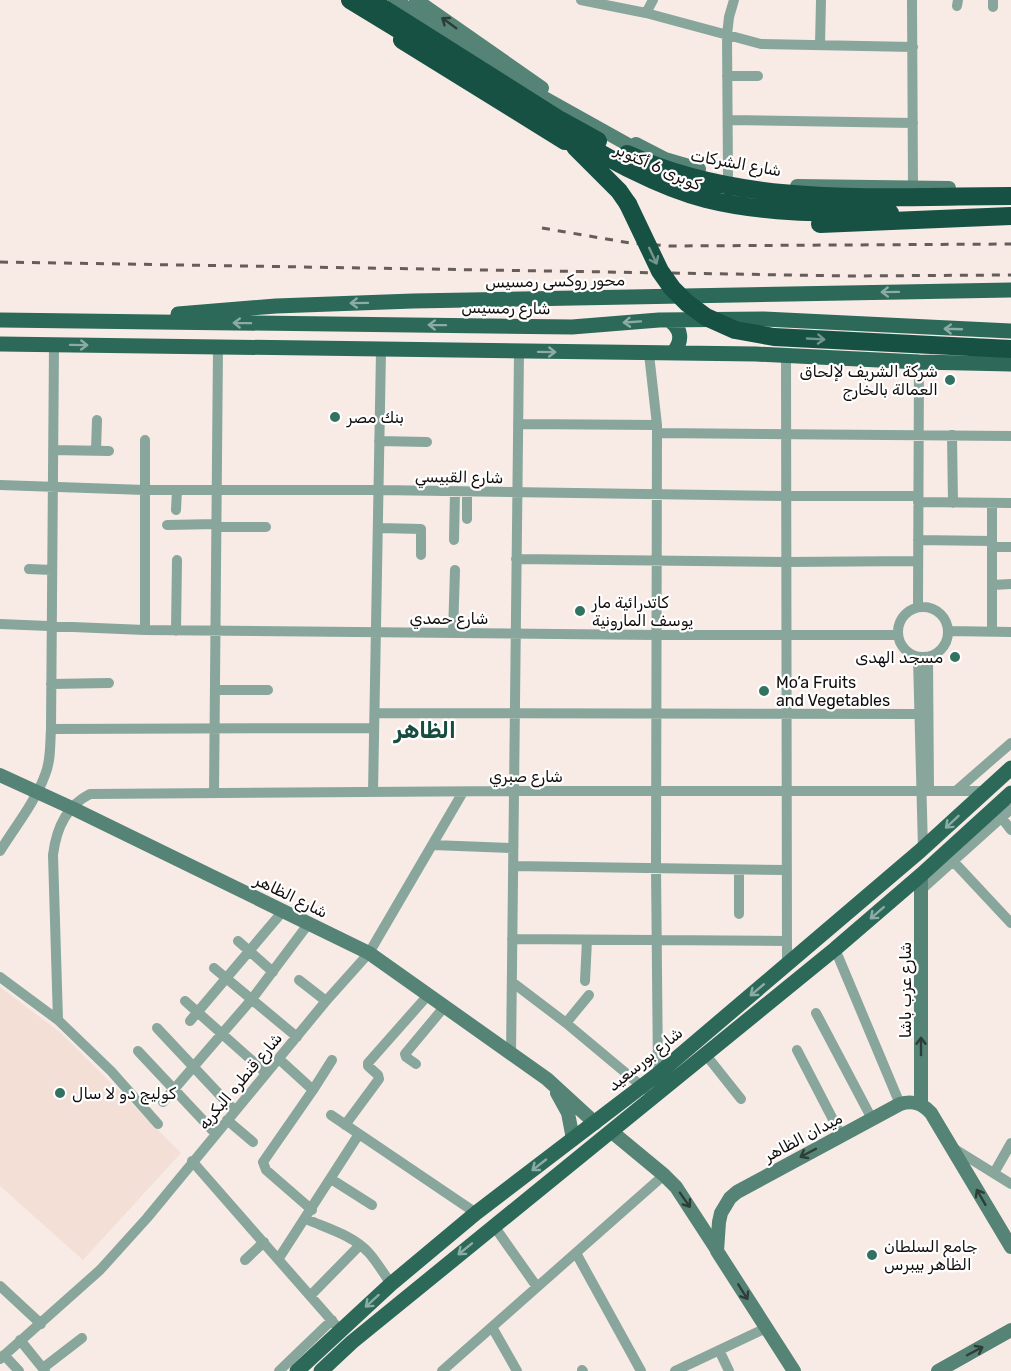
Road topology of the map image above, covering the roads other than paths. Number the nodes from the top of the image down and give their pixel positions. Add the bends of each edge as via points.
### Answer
1 (333, 0) edge
2 (350, 0) edge
3 (585, 0) edge
4 (653, 0) edge
5 (734, 0) edge
6 (820, 0) edge
7 (912, 0) edge
8 (405, 1) edge
9 (368, 4) edge
10 (646, 13) junction
11 (402, 31) junction
12 (727, 35) junction
13 (820, 45) junction
14 (913, 47) junction
15 (727, 76) junction
16 (758, 76) dead end
17 (728, 120) junction
18 (913, 123) junction
19 (575, 147) junction
20 (728, 177) junction
21 (1011, 192) edge
22 (903, 199) junction
23 (1009, 222) edge
24 (1011, 290) edge
25 (764, 319) junction
26 (0, 320) edge
27 (669, 320) junction
28 (101, 322) junction
29 (1011, 332) edge
30 (0, 344) edge
31 (54, 345) junction
32 (218, 347) junction
33 (1011, 349) edge
34 (381, 351) junction
35 (519, 352) junction
36 (674, 353) junction
37 (649, 354) junction
38 (756, 354) junction
39 (786, 356) junction
40 (919, 362) junction
41 (1011, 364) edge
42 (97, 420) dead end
43 (518, 424) junction
44 (657, 429) junction
45 (786, 435) junction
46 (918, 435) junction
47 (952, 435) junction
48 (1011, 436) edge
49 (145, 440) dead end
50 (380, 441) junction
51 (427, 442) dead end
52 (53, 450) junction
53 (96, 450) junction
54 (109, 451) dead end
55 (0, 485) edge
56 (53, 486) junction
57 (217, 489) junction
58 (145, 490) junction
59 (177, 490) junction
60 (380, 490) junction
61 (455, 492) junction
62 (467, 492) junction
63 (517, 492) junction
64 (657, 495) junction
65 (786, 496) junction
66 (918, 499) junction
67 (952, 503) junction
68 (992, 503) junction
69 (1011, 503) edge
70 (176, 510) dead end
71 (467, 519) dead end
72 (166, 525) dead end
73 (216, 526) junction
74 (266, 527) dead end
75 (379, 528) junction
76 (454, 540) dead end
77 (918, 540) junction
78 (992, 544) junction
79 (1011, 547) edge
80 (421, 555) dead end
81 (516, 558) junction
82 (177, 560) dead end
83 (657, 561) junction
84 (918, 561) junction
85 (786, 562) junction
86 (29, 569) dead end
87 (52, 570) junction
88 (455, 570) dead end
89 (1011, 584) edge
90 (992, 585) junction
91 (918, 608) junction
92 (0, 624) edge
93 (52, 627) junction
94 (145, 630) junction
95 (176, 630) junction
96 (215, 631) junction
97 (376, 632) junction
98 (948, 632) junction
99 (992, 632) junction
100 (1011, 632) edge
101 (453, 633) junction
102 (516, 633) junction
103 (786, 634) junction
104 (656, 635) junction
105 (897, 635) junction
106 (923, 658) junction
107 (109, 683) dead end
108 (51, 684) junction
109 (215, 690) junction
110 (267, 690) dead end
111 (515, 712) junction
112 (375, 713) junction
113 (656, 714) junction
114 (920, 714) junction
115 (786, 715) junction
116 (214, 728) junction
117 (374, 728) junction
118 (51, 729) junction
119 (1011, 743) edge
120 (1011, 768) edge
121 (0, 775) edge
122 (925, 790) junction
123 (957, 790) junction
124 (514, 791) junction
125 (656, 791) junction
126 (985, 791) junction
127 (37, 792) junction
128 (373, 792) junction
129 (463, 792) junction
130 (787, 792) junction
131 (214, 793) junction
132 (1011, 793) edge
133 (72, 808) junction
134 (1011, 809) edge
135 (998, 813) junction
136 (1011, 830) edge
137 (433, 845) junction
138 (513, 848) junction
139 (923, 849) junction
140 (0, 852) edge
141 (953, 861) junction
142 (513, 866) junction
143 (656, 868) junction
144 (739, 870) junction
145 (787, 870) junction
146 (921, 883) junction
147 (283, 910) junction
148 (739, 914) dead end
149 (309, 923) junction
150 (1011, 923) edge
151 (512, 939) junction
152 (587, 940) junction
153 (656, 940) junction
154 (238, 941) dead end
155 (787, 941) junction
156 (835, 949) junction
157 (249, 951) junction
158 (369, 953) junction
159 (787, 964) junction
160 (214, 968) dead end
161 (273, 972) junction
162 (0, 977) edge
163 (226, 978) junction
164 (299, 980) dead end
165 (585, 981) dead end
166 (512, 982) junction
167 (429, 994) junction
168 (589, 995) dead end
169 (252, 999) junction
170 (326, 1000) junction
171 (185, 1001) dead end
172 (445, 1006) junction
173 (816, 1013) dead end
174 (194, 1016) junction
175 (58, 1020) junction
176 (566, 1023) junction
177 (157, 1028) dead end
178 (222, 1033) junction
179 (297, 1036) junction
180 (797, 1050) dead end
181 (138, 1051) dead end
182 (706, 1054) junction
183 (511, 1055) junction
184 (279, 1059) junction
185 (332, 1060) dead end
186 (416, 1064) dead end
187 (193, 1066) junction
188 (267, 1073) junction
189 (547, 1079) junction
190 (662, 1080) junction
191 (643, 1086) junction
192 (174, 1089) junction
193 (313, 1090) junction
194 (653, 1099) junction
195 (741, 1099) dead end
196 (162, 1102) dead end
197 (900, 1104) junction
198 (921, 1104) junction
199 (234, 1110) junction
200 (331, 1115) dead end
201 (872, 1119) junction
202 (227, 1120) junction
203 (595, 1123) junction
204 (158, 1125) dead end
205 (345, 1125) junction
206 (612, 1132) junction
207 (215, 1133) junction
208 (359, 1134) junction
209 (841, 1135) junction
210 (573, 1138) junction
211 (253, 1142) dead end
212 (1011, 1143) edge
213 (953, 1148) junction
214 (192, 1161) junction
215 (994, 1173) junction
216 (664, 1174) junction
217 (331, 1179) junction
218 (1011, 1184) edge
219 (372, 1205) dead end
220 (476, 1213) junction
221 (309, 1214) junction
222 (494, 1226) junction
223 (264, 1242) junction
224 (360, 1245) junction
225 (1011, 1247) edge
226 (717, 1251) junction
227 (576, 1252) junction
228 (279, 1258) junction
229 (245, 1260) dead end
230 (391, 1284) junction
231 (0, 1286) edge
232 (537, 1287) junction
233 (311, 1295) junction
234 (41, 1324) junction
235 (336, 1325) junction
236 (492, 1327) junction
237 (766, 1328) junction
238 (1011, 1330) edge
239 (82, 1338) dead end
240 (21, 1340) junction
241 (720, 1350) junction
242 (2, 1357) edge
243 (44, 1369) edge
244 (19, 1371) edge
245 (279, 1371) edge
246 (297, 1371) edge
247 (321, 1371) edge
248 (442, 1371) edge
249 (517, 1371) edge
250 (641, 1371) edge
251 (675, 1371) edge
252 (729, 1371) edge
253 (794, 1371) edge
254 (938, 1371) edge

1 - 19 highway, كوبرى 6 أكتوبر
2 - 9 highway
3 - 10 street
4 - 10 street
5 - 12 street
6 - 13 street
7 - 14 street
8 - 9 main road via 384,13
8 - 11 main road via 398,17
20 -> 8 main road, شارع الشركات via 665,159 604,127
8 - 21 main road, شارع الشركات via 523,86 640,152 679,169 778,189
9 - 11 highway
9 - 22 highway, كوبرى 6 أكتوبر, bridge via 560,120 636,159 760,192
10 - 12 street
11 - 22 highway via 580,142 623,165 705,199 803,212
12 - 13 street via 761,44
12 - 15 street
13 - 14 street
14 - 18 street
15 - 16 street
15 - 17 street
17 - 18 street
17 - 20 street
18 - 22 street
19 - 23 highway, كوبرى 6 أكتوبر, bridge via 674,198 717,213 762,222
19 -> 33 highway, bridge via 628,204 672,288 706,317 754,335
20 - 22 main road, شارع الشركات
21 - 22 highway, كوبرى 6 أكتوبر
22 - 23 highway, bridge
24 -> 28 main road, محور روكسى رمسيس via 307,304
25 - 27 main road, شارع رمسيس
29 -> 25 main road, شارع رمسيس
25 - 38 main road via 749,334 751,349
26 - 28 main road, شارع رمسيس
27 -> 28 main road, شارع رمسيس via 572,327
27 - 36 main road via 680,332
30 - 31 main road
31 -> 32 main road
31 - 52 street
32 - 34 main road
32 - 57 street
34 - 35 main road
34 - 50 street
35 -> 37 main road
35 - 43 street
36 - 37 main road
36 - 38 main road
37 - 44 street
38 - 39 main road
39 - 40 main road
39 - 45 street
40 - 41 main road
40 - 46 street
42 - 53 street
43 - 44 street
43 - 63 street
44 - 45 street
44 - 64 street
45 - 46 street
45 - 65 street
46 - 47 street
46 - 66 street
47 - 48 street
47 - 67 street
49 - 58 street
50 - 51 street
50 - 60 street
52 - 53 street
52 - 56 street
53 - 54 street
55 - 56 street, شارع القبيسي
56 - 58 street, شارع القبيسي
56 - 87 street
57 - 59 street, شارع القبيسي
57 - 60 street, شارع القبيسي
57 - 73 street
58 - 59 street, شارع القبيسي
58 - 94 street
59 - 70 street
60 - 61 street, شارع القبيسي
60 - 75 street
61 - 62 street, شارع القبيسي
61 - 76 street
62 - 63 street, شارع القبيسي
62 - 71 street
63 - 64 street, شارع القبيسي
63 - 81 street
64 - 65 street, شارع القبيسي
64 - 83 street
65 - 66 street, شارع القبيسي
65 - 85 street
66 - 67 street, شارع القبيسي
66 - 77 street
67 - 68 street, شارع القبيسي
68 - 69 street, شارع القبيسي
68 - 78 street
72 - 73 street
73 - 74 street
73 - 96 street
75 - 80 street via 421,529
75 - 97 street
77 - 78 street
77 - 84 street
78 - 79 street
78 - 90 street
81 - 83 street
81 - 102 street
82 - 95 street
83 - 85 street
83 - 104 street
84 - 85 street
84 - 91 street
85 - 103 street
86 - 87 street
87 - 93 street
88 - 101 street
89 - 90 street
90 - 99 street
91 - 98 street via 939,613
91 - 105 street via 900,620
92 - 93 street, شارع حمدي
93 - 94 street, شارع حمدي
93 - 108 street
94 - 95 street, شارع حمدي
95 - 96 street, شارع حمدي
96 - 97 street, شارع حمدي
96 - 109 street
97 - 101 street, شارع حمدي
97 - 112 street
98 - 99 street
98 - 106 street via 943,648
99 - 100 street
101 - 102 street, شارع حمدي
102 - 104 street, شارع حمدي
102 - 111 street
103 - 104 street, شارع حمدي
103 - 105 street, شارع حمدي
103 - 115 street
104 - 113 street
105 - 106 street via 906,652
106 - 114 street
106 - 122 street
107 - 108 street
108 - 118 street
109 - 110 street
109 - 116 street
111 - 112 street
111 - 113 street
111 - 124 street
112 - 117 street
113 - 115 street
113 - 125 street
114 - 115 street
114 - 122 street
115 - 130 street
116 - 117 street
116 - 118 street
116 - 131 street
117 - 128 street
118 - 127 street via 46,774
119 - 123 street
120 - 126 main road, شارع بورسعيد
121 - 127 main road, شارع الظاهر
122 - 123 street, شارع صبري
122 - 130 street, شارع صبري
122 - 139 street
123 - 126 street, شارع صبري
124 - 125 street, شارع صبري
124 - 129 street, شارع صبري
124 - 138 street
125 - 130 street, شارع صبري
125 - 143 street
126 -> 139 main road, شارع بورسعيد
127 - 133 main road, شارع الظاهر
127 - 140 street
128 - 129 street, شارع صبري
128 - 131 street, شارع صبري
129 - 137 street, شارع قنطره البكريه
130 - 145 street
131 - 133 street, شارع صبري via 101,793 80,799
132 - 135 main road, شارع بورسعيد
133 - 147 main road, شارع الظاهر
133 - 175 street via 55,838 53,855
134 - 135 street
135 - 136 street
135 - 141 street
135 - 146 main road, شارع بورسعيد
137 - 138 street
137 - 158 street, شارع قنطره البكريه
138 - 142 street
139 - 159 main road, شارع بورسعيد
141 - 146 street
141 - 150 street
142 - 143 street
142 - 151 street
143 - 144 street
143 - 153 street
144 - 145 street
144 - 148 street
145 - 155 street
146 -> 156 main road, شارع بورسعيد
198 -> 146 main road, شارع عزب باشا
147 - 149 main road, شارع الظاهر
147 - 157 street
149 - 158 main road, شارع الظاهر
149 - 161 street
151 - 152 street
151 - 166 street
152 - 153 street
152 - 165 street
153 - 155 street
153 - 190 street
154 - 157 street
155 - 159 street
156 - 182 main road, شارع بورسعيد
156 - 197 street
157 - 161 street
157 - 163 street
158 - 167 main road, شارع الظاهر
158 - 170 street, شارع قنطره البكريه
159 -> 190 main road, شارع بورسعيد
160 - 163 street
161 - 169 street
162 - 175 street
163 - 169 street
163 - 174 street
164 - 170 street
166 - 176 street
166 - 183 street
167 - 172 main road, شارع الظاهر
167 - 205 street via 368,1063 379,1079
168 - 176 street
169 - 178 street
169 - 179 street
170 - 179 street, شارع قنطره البكريه
171 - 174 street
172 - 183 main road, شارع الظاهر
172 - 186 street via 405,1054
173 - 201 street
174 - 178 street
175 - 204 street via 111,1071
176 - 191 street
177 - 187 street
178 - 187 street
178 - 188 street
179 - 184 street, شارع قنطره البكريه
180 - 209 street
181 - 192 street
182 - 190 main road, شارع بورسعيد
182 - 195 street
183 - 189 main road, شارع الظاهر
184 - 188 street, شارع قنطره البكريه
184 - 193 street
185 - 193 street
187 - 192 street
187 - 199 street
188 - 199 street, شارع قنطره البكريه
189 - 203 main road, شارع الظاهر
189 - 210 main road, شارع الظاهر via 568,1113
190 - 191 main road, شارع بورسعيد
190 - 194 main road, شارع بورسعيد
191 - 194 street
191 - 203 main road, شارع بورسعيد
192 - 196 street
192 - 207 street
193 - 221 street via 263,1162 266,1170
194 - 206 main road, شارع بورسعيد
197 - 198 main road, ميدان الظاهر
197 - 201 main road, ميدان الظاهر
198 - 213 main road
199 - 202 street, شارع قنطره البكريه
200 - 205 street
201 - 209 main road, ميدان الظاهر
202 - 207 street, شارع قنطره البكريه
202 - 211 street
203 - 210 main road, شارع بورسعيد
205 - 208 street
206 - 216 main road
206 - 222 main road, شارع بورسعيد
207 - 214 street, شارع قنطره البكريه
208 - 217 street
208 - 220 street
209 -> 226 main road, ميدان الظاهر via 730,1198 718,1222
210 -> 220 main road, شارع بورسعيد
212 - 215 street
213 - 215 street
225 -> 213 main road
214 - 223 street
214 - 234 street, شارع قنطره البكريه via 100,1270
215 - 218 street
216 -> 226 main road via 686,1200
216 - 227 street
217 - 219 street
217 - 221 street
220 - 230 main road, شارع بورسعيد
221 - 224 street
221 - 228 street
222 - 232 street
222 -> 247 main road, شارع بورسعيد
223 - 228 street
223 - 229 street
224 - 230 street
224 - 233 street
226 -> 237 main road
227 - 232 street
227 - 250 street
228 - 233 street
230 -> 235 main road, شارع بورسعيد
231 - 234 street
232 - 236 street
233 - 235 street
234 - 240 street, شارع قنطره البكريه
235 - 245 street, شارع بورسعيد
235 - 246 main road, شارع بورسعيد
236 - 248 street
236 - 249 street
237 - 241 street
237 - 253 main road
254 -> 238 main road
239 - 243 street
240 - 242 street, شارع قنطره البكريه
240 - 243 street
241 - 251 street
241 - 252 street
242 - 244 street

